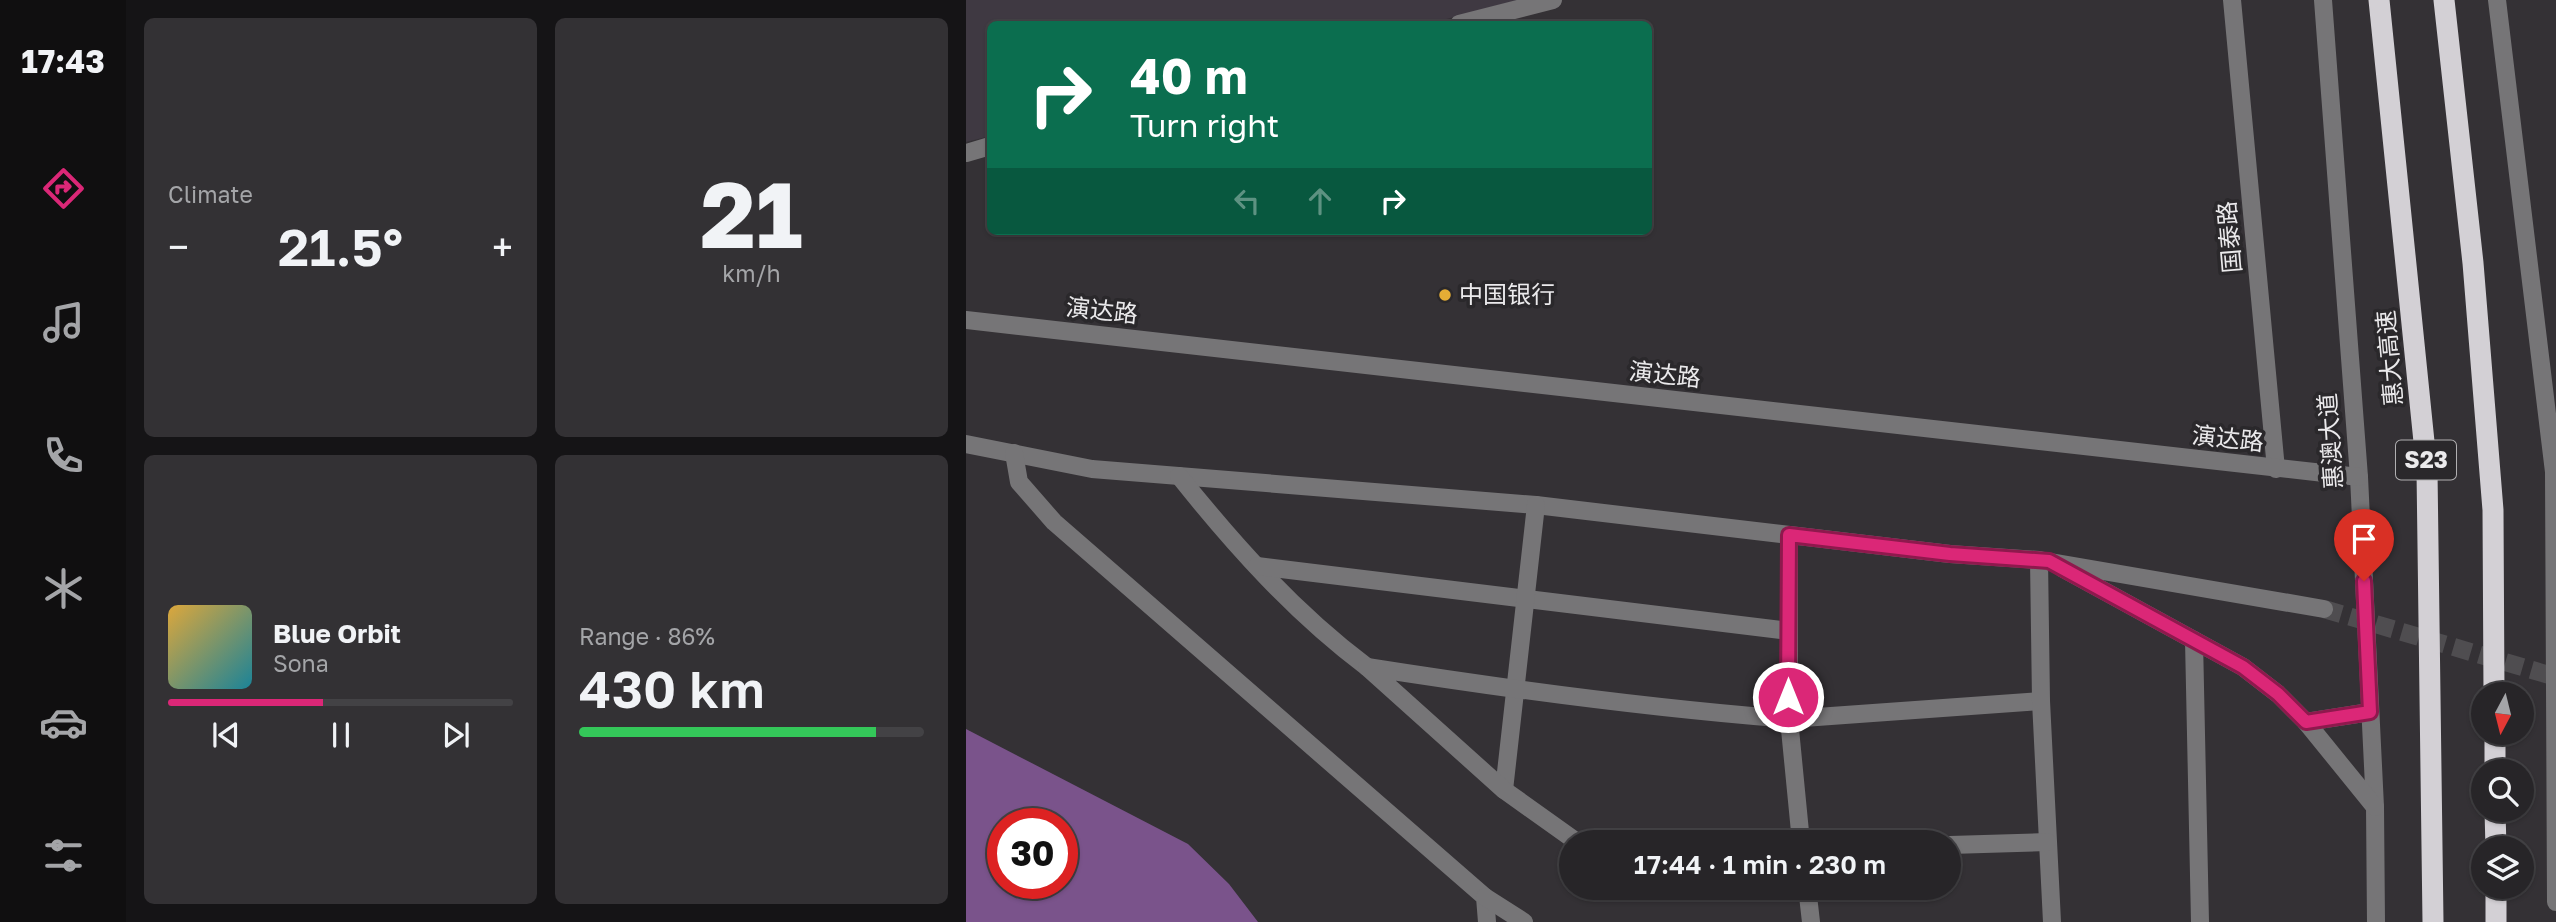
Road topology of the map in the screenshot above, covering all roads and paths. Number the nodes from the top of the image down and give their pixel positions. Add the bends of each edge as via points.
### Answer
1 (1553, 0) edge
2 (2232, 0) edge
3 (2323, 0) edge
4 (2379, 0) edge
5 (2444, 0) edge
6 (2497, 0) edge
7 (1470, 21) edge
8 (987, 147) edge
9 (966, 153) edge
10 (966, 320) edge
11 (966, 444) edge
12 (1014, 453) junction
13 (2276, 469) junction
14 (2555, 472) edge
15 (1179, 476) junction
16 (2358, 477) junction
17 (1536, 505) junction
18 (1789, 535) junction
19 (2044, 560) junction
20 (1257, 566) junction
21 (1525, 600) junction
22 (2324, 609) tunnel mouth
23 (1789, 631) junction
24 (2194, 640) junction
25 (1367, 667) junction
26 (2494, 682) edge
27 (1514, 690) junction
28 (2041, 701) junction
29 (2370, 712) junction
30 (1788, 719) junction
31 (2306, 722) junction
32 (1504, 790) junction
33 (2375, 807) junction
34 (1560, 830) edge
35 (1800, 830) edge
36 (2047, 842) junction
37 (1961, 845) edge
38 (1485, 897) junction
39 (2496, 899) edge
40 (1808, 900) edge
41 (2556, 902) edge
42 (1487, 922) edge
43 (1524, 922) edge
44 (1811, 922) edge
45 (2052, 922) edge
46 (2200, 922) edge
47 (2376, 922) edge
48 (2433, 922) edge
49 (2496, 922) edge

1 - 7 street
2 - 13 street, 国泰路
3 - 16 street, 惠澳大道
4 - 48 highway, 惠大高速 / S23 via 2427,471
5 - 26 highway, S23 via 2473,263 2493,510
6 - 14 street
8 - 9 street
10 - 13 street, 演达路
11 - 12 street
12 - 15 street via 1092,469
12 - 38 street via 1018,482 1054,522
13 - 16 street, 演达路
14 - 41 street
15 - 17 street
15 - 20 street
16 - 29 street, 惠澳大道
17 - 18 street
17 - 21 street
18 - 19 street
18 - 23 street
19 - 22 street
19 - 24 street
19 - 28 street
20 - 21 street
20 - 25 street via 1333,641
21 - 23 street
21 - 27 street
23 - 30 street
24 - 31 street via 2243,667
24 - 46 street
25 - 27 street
25 - 32 street
27 - 30 street
27 - 32 street
28 - 30 street
28 - 36 street
29 - 31 street
29 - 33 street, 惠澳大道
30 - 35 street
31 - 33 street
32 - 34 street
33 - 47 street, 惠澳大道
36 - 37 street
36 - 45 street
38 - 42 street
38 - 43 street
39 - 49 highway
40 - 44 street

